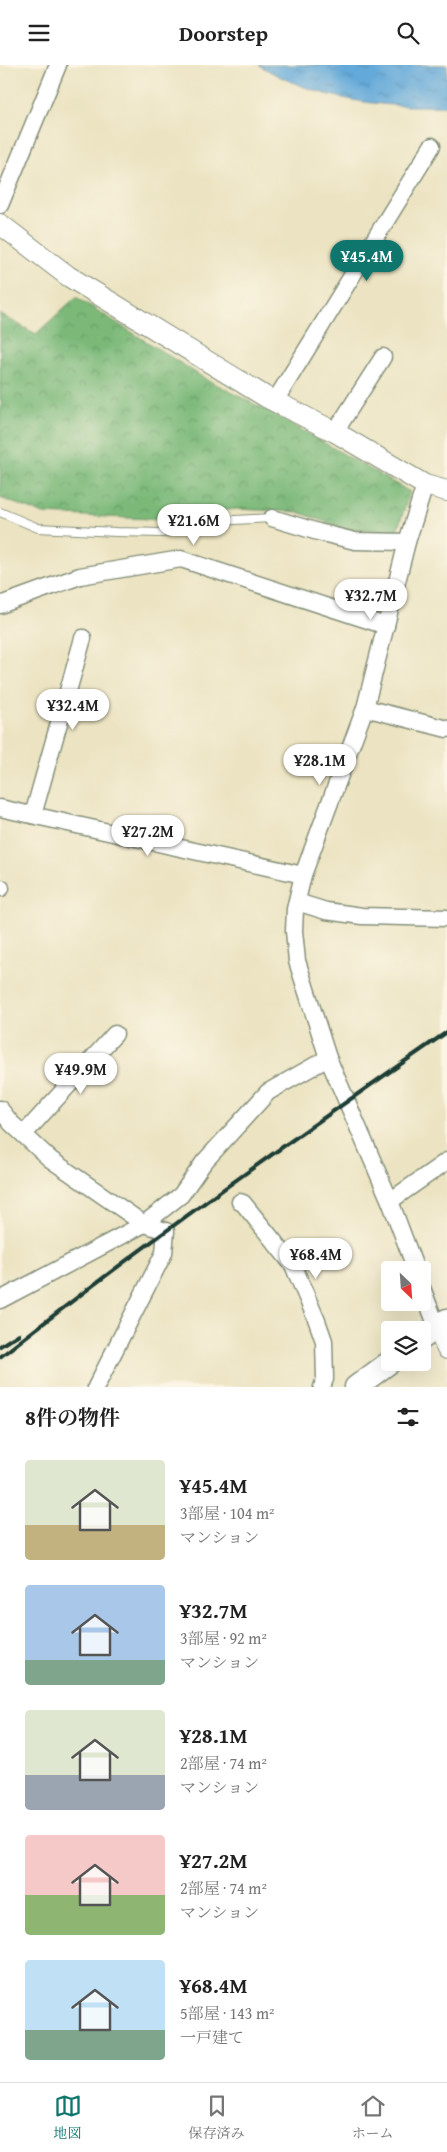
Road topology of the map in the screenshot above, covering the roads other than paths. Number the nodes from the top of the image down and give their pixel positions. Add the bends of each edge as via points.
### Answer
1 (58, 65) edge
2 (432, 146) dead end
3 (0, 205) edge
4 (0, 224) edge
5 (383, 357) dead end
6 (275, 401) junction
7 (335, 432) junction
8 (425, 485) junction
9 (447, 491) edge
10 (0, 512) edge
11 (272, 518) joint
12 (408, 542) junction
13 (0, 605) edge
14 (386, 626) junction
15 (83, 638) dead end
16 (365, 709) junction
17 (447, 729) edge
18 (0, 808) edge
19 (33, 815) junction
20 (304, 875) junction
21 (297, 902) junction
22 (447, 918) edge
23 (116, 1033) dead end
24 (328, 1058) junction
25 (0, 1109) edge
26 (24, 1135) junction
27 (447, 1161) edge
28 (240, 1201) dead end
29 (390, 1201) junction
30 (144, 1224) junction
31 (413, 1261) edge
32 (0, 1300) edge
33 (430, 1311) edge
34 (436, 1329) edge
35 (447, 1349) edge
36 (381, 1369) edge
37 (96, 1387) edge
38 (322, 1387) edge
39 (356, 1387) edge

1 - 3 street
2 - 6 street
4 - 6 street via 68,276
5 - 7 street
6 - 7 street
7 - 8 street
8 - 9 street
8 - 12 street
10 - 11 lane via 38,528 116,532 162,533 216,521
11 - 12 street via 355,541
12 - 14 street
13 - 14 street via 80,575 181,559
14 - 16 street
15 - 19 street
16 - 17 street
16 - 20 street
18 - 19 street
19 - 20 street
20 - 21 street
21 - 22 street via 326,911 362,916
21 - 24 street via 294,931 297,961
23 - 26 street
24 - 29 street
24 - 30 street via 268,1092 204,1162 181,1195
25 - 26 street
26 - 30 street via 50,1159
27 - 29 street
28 - 38 street via 293,1265 324,1341 325,1379
29 - 31 street
30 - 32 street
30 - 37 street via 166,1231 164,1253
33 - 34 street
34 - 35 street
36 - 39 main road

